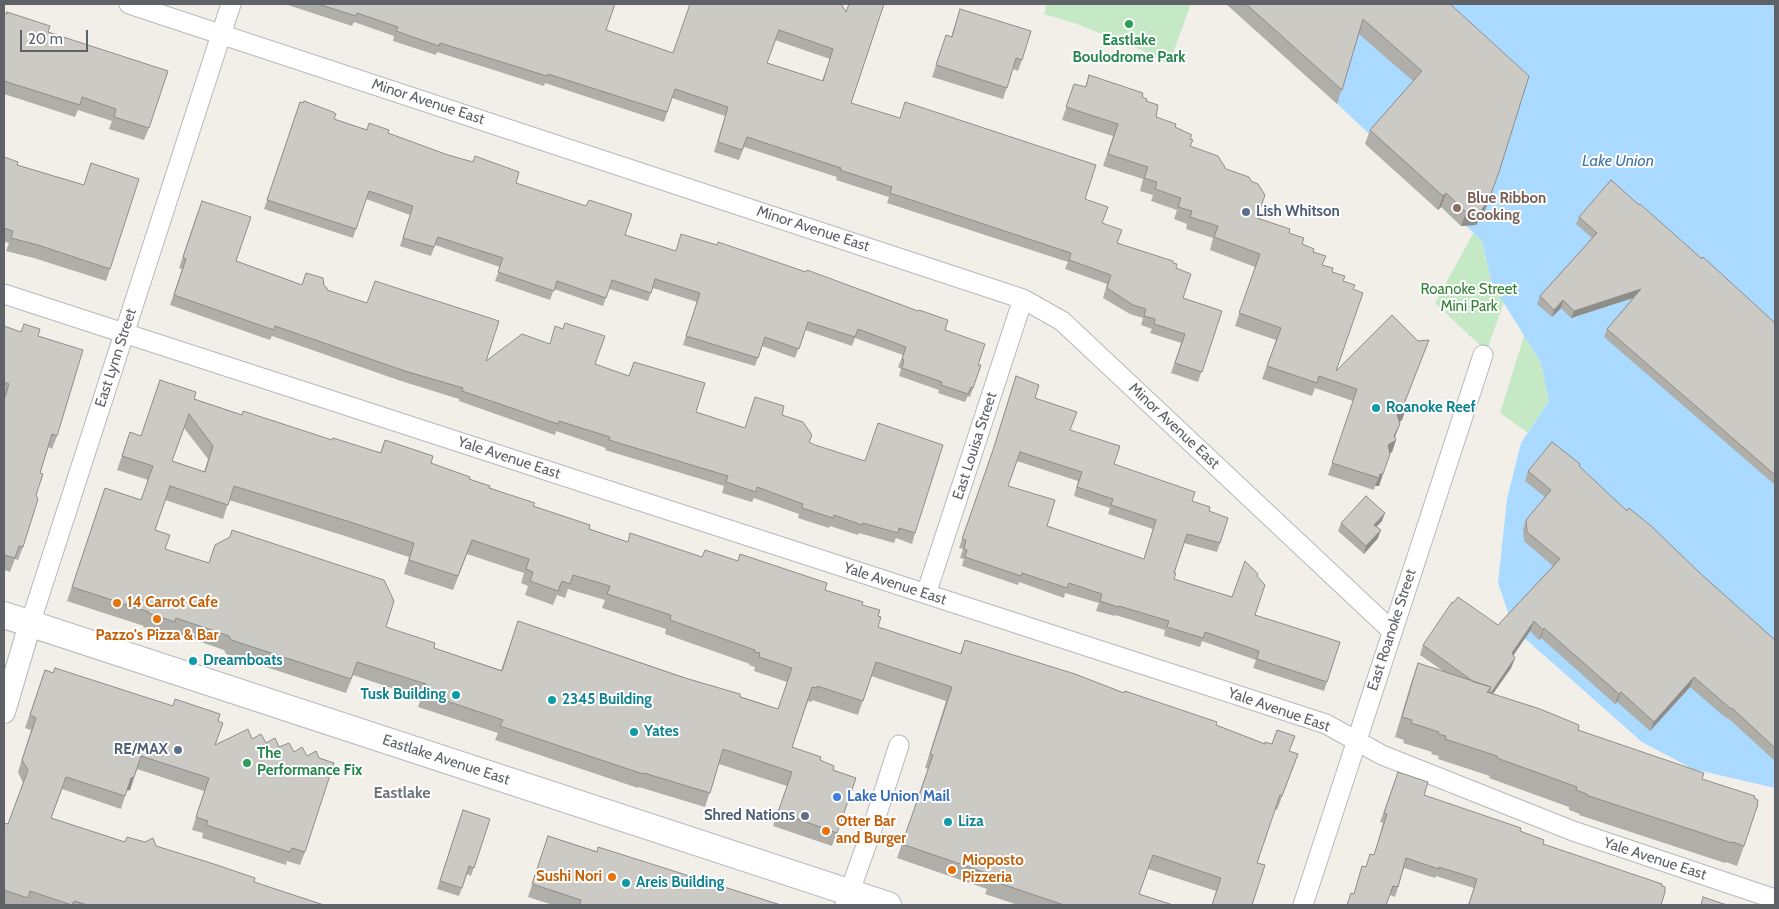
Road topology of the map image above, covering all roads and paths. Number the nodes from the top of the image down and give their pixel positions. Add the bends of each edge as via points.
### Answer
1 (129, 4) edge
2 (230, 4) edge
3 (221, 33) junction
4 (4, 294) edge
5 (1024, 298) junction
6 (124, 333) junction
7 (1483, 355) dead end
8 (926, 594) junction
9 (4, 615) edge
10 (30, 624) junction
11 (1392, 631) junction
12 (4, 712) edge
13 (1356, 741) junction
14 (899, 745) dead end
15 (848, 899) edge
16 (1775, 899) edge
17 (888, 905) edge
18 (1302, 905) edge

1 - 3 street, Minor Avenue East
2 - 3 street, East Lynn Street
3 - 5 street, Minor Avenue East
3 - 6 street, East Lynn Street
4 - 6 street, Yale Avenue East
5 - 8 street, East Louisa Street
5 - 11 street, Minor Avenue East via 1062,321
6 - 8 street, Yale Avenue East
6 - 10 street, East Lynn Street
7 - 11 street, East Roanoke Street
8 - 13 street, Yale Avenue East via 1326,724
9 - 10 main road, Eastlake Avenue East
10 - 12 street, East Lynn Street
10 - 15 main road, Eastlake Avenue East
11 - 13 street, East Roanoke Street
13 - 16 street, Yale Avenue East via 1382,755 1573,832
13 - 18 street, East Roanoke Street
14 - 15 street
15 - 17 main road, Eastlake Avenue East

